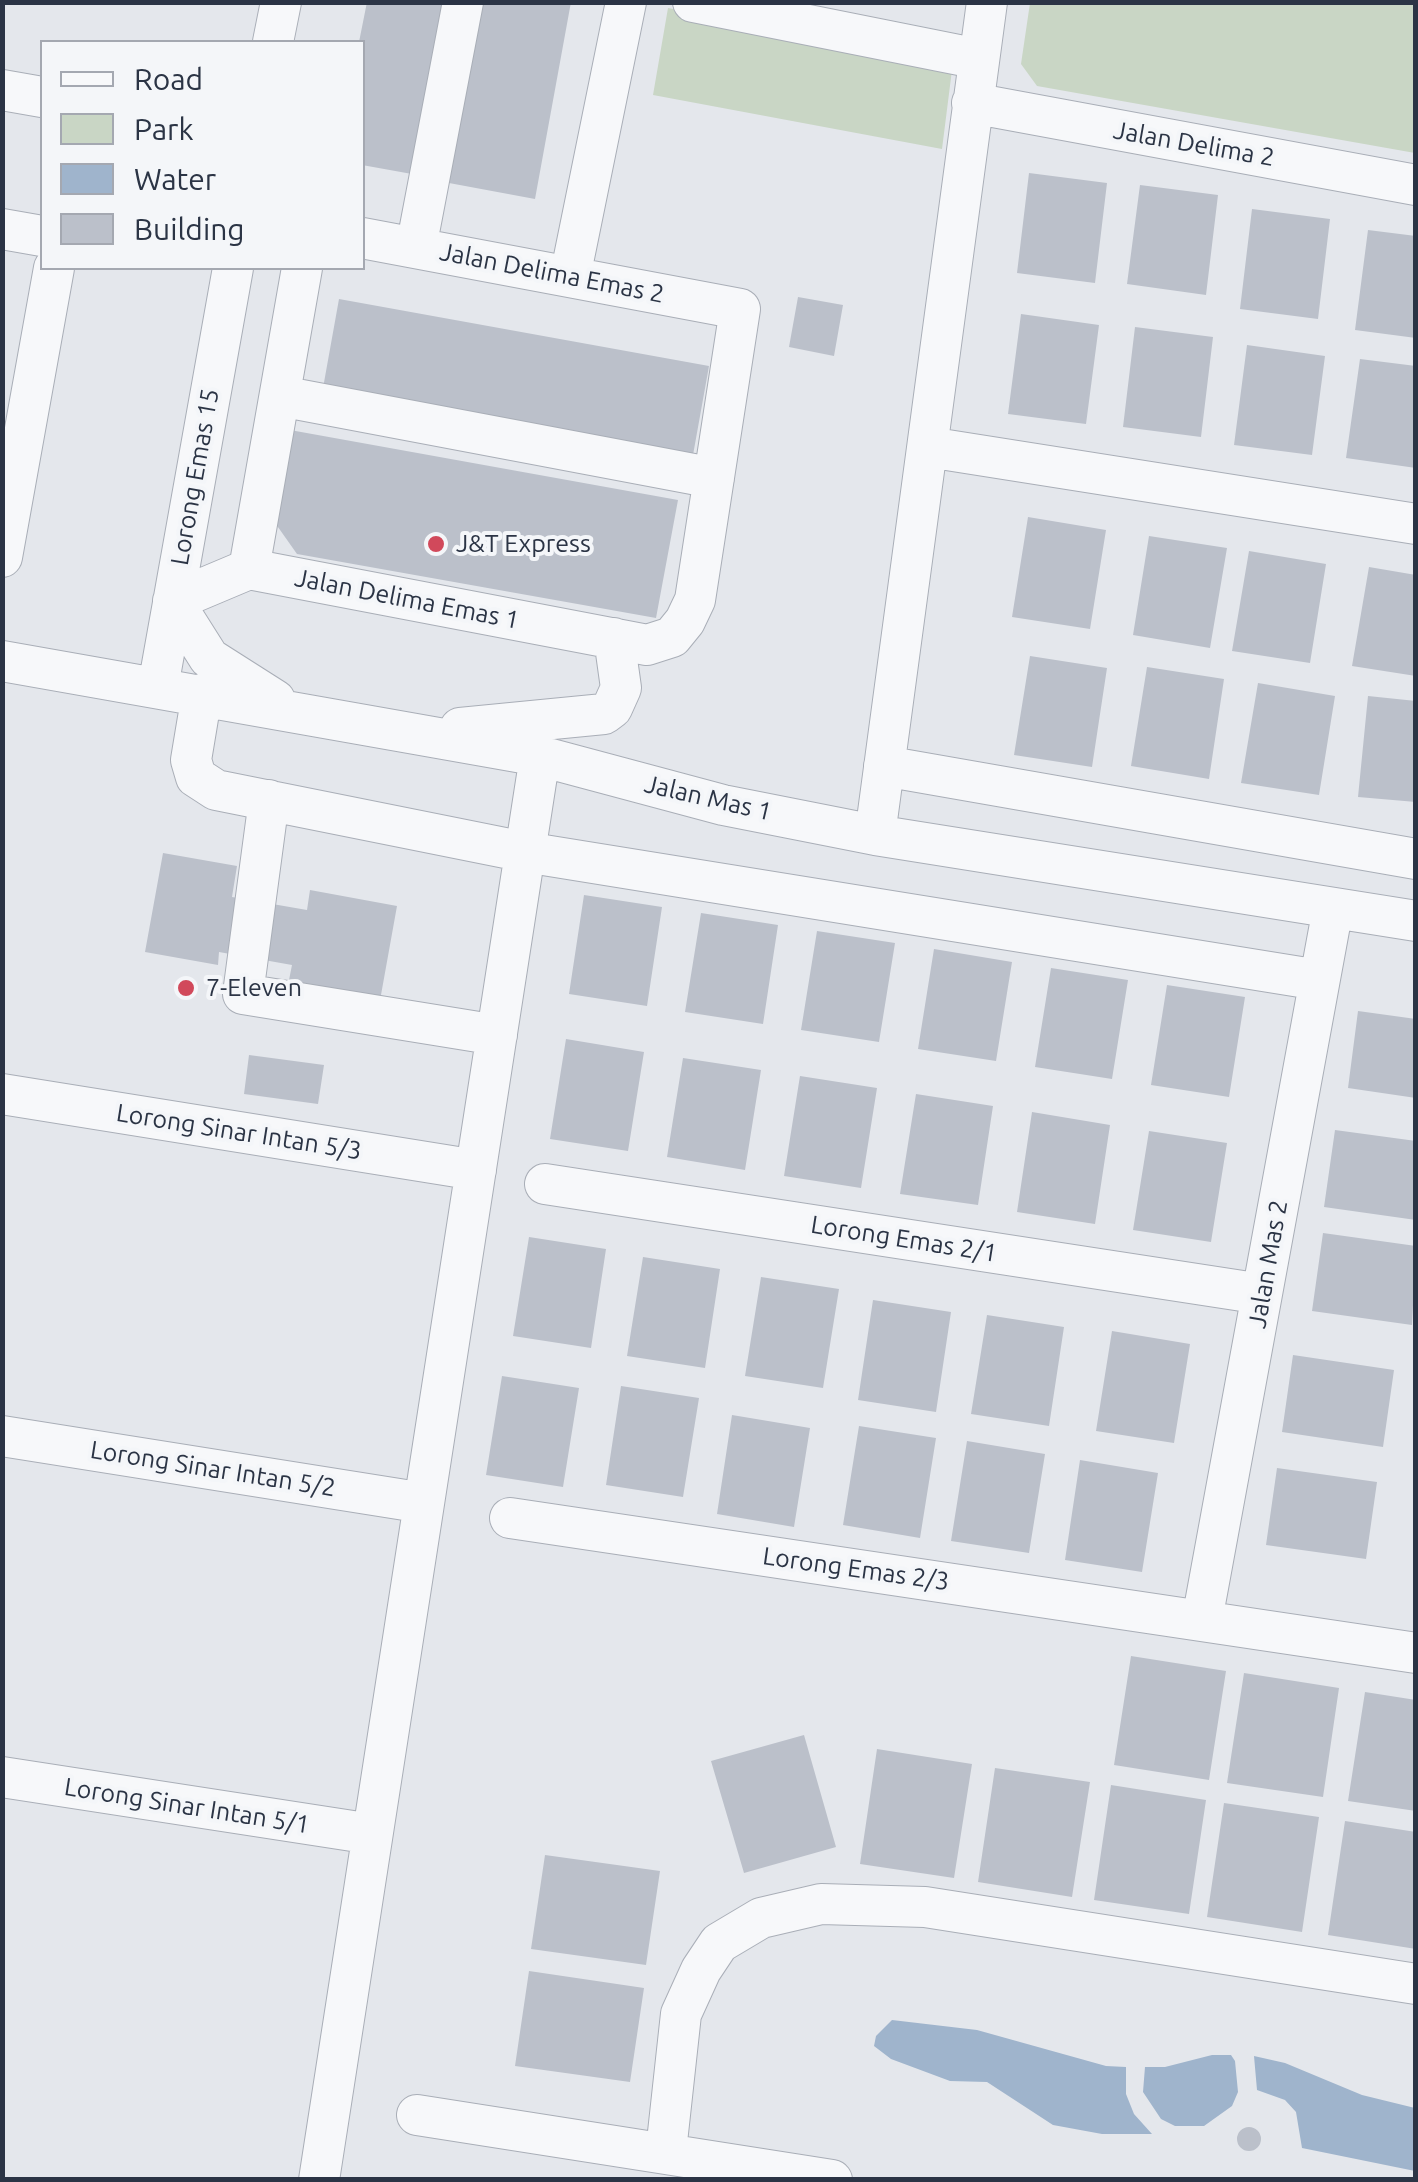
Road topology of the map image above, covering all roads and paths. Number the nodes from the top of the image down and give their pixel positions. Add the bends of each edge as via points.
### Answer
1 (280, 2) edge
2 (463, 2) edge
3 (626, 2) edge
4 (692, 2) edge
5 (987, 2) edge
6 (273, 40) edge
7 (979, 59) junction
8 (2, 90) edge
9 (40, 97) edge
10 (972, 103) junction
11 (1416, 185) edge
12 (2, 229) edge
13 (40, 236) edge
14 (365, 239) edge
15 (416, 248) junction
16 (54, 270) edge
17 (225, 270) edge
18 (302, 270) edge
19 (570, 276) junction
20 (280, 396) junction
21 (928, 447) junction
22 (714, 478) junction
23 (1416, 524) edge
24 (2, 558) edge
25 (249, 568) junction
26 (173, 601) junction
27 (630, 642) junction
28 (2, 661) edge
29 (158, 686) junction
30 (202, 694) junction
31 (292, 711) junction
32 (416, 734) junction
33 (540, 756) junction
34 (884, 766) junction
35 (270, 800) junction
36 (875, 835) junction
37 (525, 852) junction
38 (1416, 858) edge
39 (1333, 908) junction
40 (1416, 921) edge
41 (1320, 980) junction
42 (497, 1034) junction
43 (2, 1094) edge
44 (476, 1170) junction
45 (546, 1184) dead end
46 (1262, 1294) junction
47 (2, 1436) edge
48 (424, 1503) junction
49 (510, 1518) dead end
50 (1202, 1620) junction
51 (1416, 1654) edge
52 (2, 1777) edge
53 (372, 1834) junction
54 (1416, 1984) edge
55 (417, 2115) dead end
56 (666, 2152) junction
57 (730, 2171) edge
58 (319, 2180) edge
59 (832, 2180) edge

1 - 6 street
2 - 15 street
3 - 19 street
4 - 7 street
5 - 7 street
7 - 10 street
8 - 9 street
10 - 11 street, Jalan Delima 2
10 - 21 street
12 - 13 street
14 - 15 street, Jalan Delima Emas 2
15 - 19 street, Jalan Delima Emas 2
16 - 24 street
17 - 26 street, Lorong Emas 15
18 - 20 street
19 - 22 street, Jalan Delima Emas 2 via 740,309
20 - 22 street
20 - 25 street
21 - 23 street
21 - 34 street
22 - 27 street via 696,600 672,637
25 - 26 street
25 - 27 street, Jalan Delima Emas 1
26 - 29 street, Lorong Emas 15
26 - 31 street via 209,658
27 - 32 street via 621,688 604,714
28 - 29 street, Jalan Mas 1
29 - 30 street, Jalan Mas 1
30 - 31 street, Jalan Mas 1
30 - 35 street via 191,760 196,777 216,790
31 - 32 street, Jalan Mas 1
32 - 33 street, Jalan Mas 1
33 - 36 street, Jalan Mas 1
33 - 37 street
34 - 36 street
34 - 38 street
35 - 37 street
35 - 42 street via 242,994
36 - 39 street, Jalan Mas 1
37 - 41 street
37 - 42 street
39 - 40 street, Jalan Mas 1
39 - 41 street, Jalan Mas 2
41 - 46 street, Jalan Mas 2
42 - 44 street
43 - 44 street, Lorong Sinar Intan 5/3
44 - 48 street
45 - 46 street, Lorong Emas 2/1
46 - 50 street, Jalan Mas 2
47 - 48 street, Lorong Sinar Intan 5/2
48 - 53 street
49 - 50 street, Lorong Emas 2/3
50 - 51 street, Lorong Emas 2/3
52 - 53 street, Lorong Sinar Intan 5/1
53 - 58 street
54 - 56 street via 924,1908 821,1904 761,1918 718,1944 682,2014
55 - 56 street
56 - 57 street
57 - 59 street

